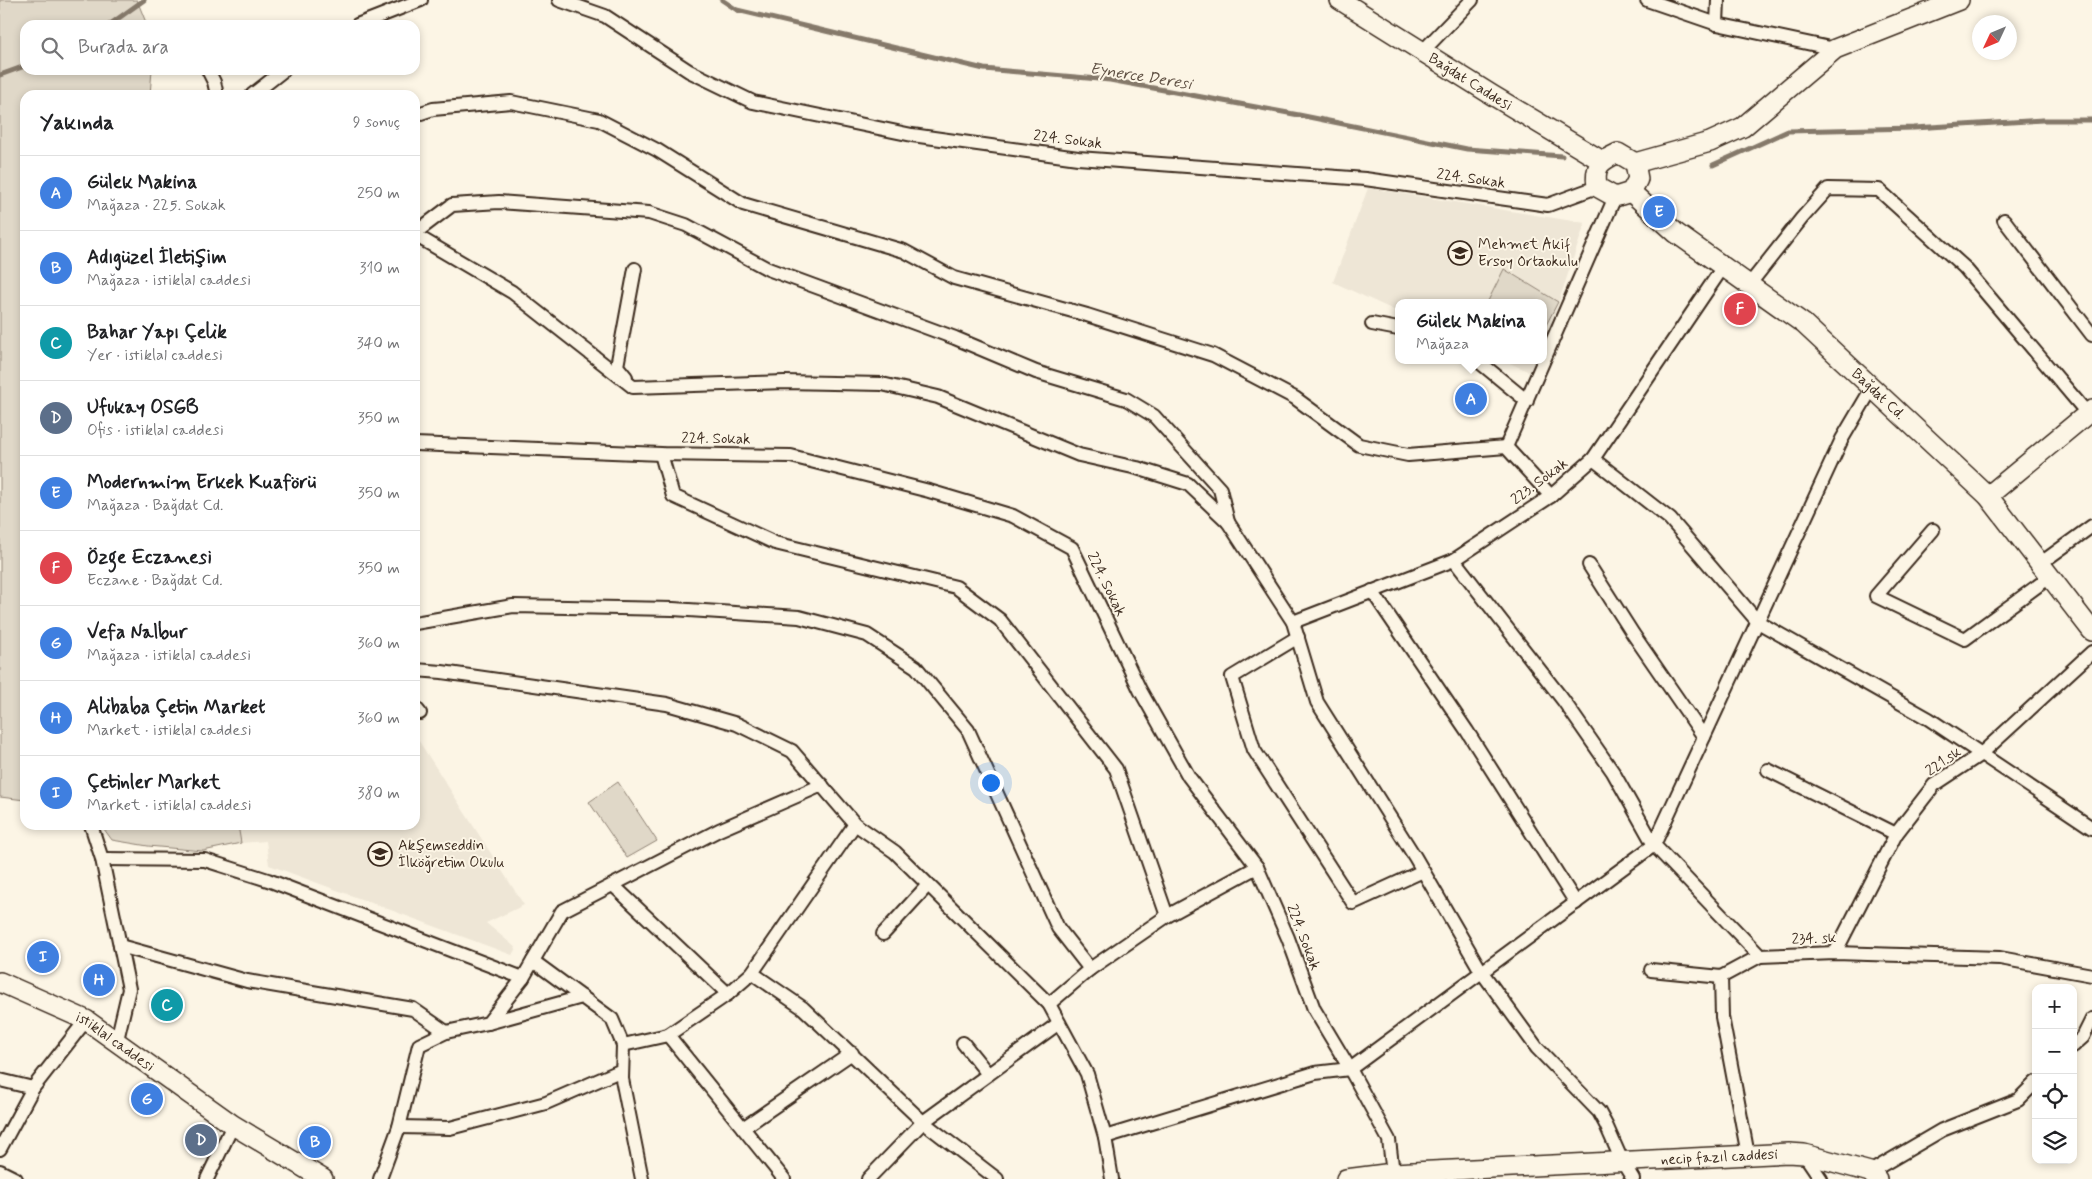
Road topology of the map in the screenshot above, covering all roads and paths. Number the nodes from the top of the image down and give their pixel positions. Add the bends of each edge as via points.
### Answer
1 (421, 0) edge
2 (559, 0) edge
3 (1340, 0) edge
4 (1472, 0) edge
5 (1647, 0) edge
6 (1718, 0) edge
7 (1959, 0) edge
8 (370, 20) edge
9 (1717, 24) junction
10 (1835, 49) junction
11 (1422, 52) junction
12 (210, 75) edge
13 (278, 75) edge
14 (216, 90) edge
15 (258, 90) edge
16 (420, 113) edge
17 (1602, 161) junction
18 (1635, 163) junction
19 (1597, 187) junction
20 (1623, 195) junction
21 (2004, 220) dead end
22 (420, 230) edge
23 (420, 237) edge
24 (1724, 267) junction
25 (635, 269) dead end
26 (1749, 285) junction
27 (1372, 324) dead end
28 (1395, 328) edge
29 (2092, 335) edge
30 (1547, 358) edge
31 (1482, 364) edge
32 (1544, 364) edge
33 (633, 387) junction
34 (1872, 388) junction
35 (1527, 401) junction
36 (2090, 411) edge
37 (420, 444) edge
38 (1506, 447) junction
39 (662, 454) junction
40 (1593, 459) junction
41 (1550, 496) junction
42 (1988, 496) junction
43 (1228, 522) junction
44 (2092, 526) edge
45 (1933, 530) dead end
46 (1454, 560) junction
47 (1589, 565) dead end
48 (2046, 569) junction
49 (1372, 591) junction
50 (420, 621) edge
51 (1293, 622) junction
52 (1758, 622) junction
53 (2092, 631) edge
54 (1298, 637) junction
55 (2092, 652) edge
56 (420, 670) edge
57 (1704, 737) junction
58 (1981, 754) junction
59 (1768, 770) dead end
60 (822, 785) junction
61 (855, 824) junction
62 (2092, 828) edge
63 (93, 830) edge
64 (1896, 834) junction
65 (1654, 845) junction
66 (102, 860) junction
67 (1257, 867) junction
68 (1424, 871) junction
69 (613, 885) junction
70 (928, 885) junction
71 (1576, 903) junction
72 (1167, 916) junction
73 (883, 934) dead end
74 (120, 946) junction
75 (1835, 953) junction
76 (1760, 956) junction
77 (533, 961) junction
78 (1090, 969) junction
79 (1651, 970) dead end
80 (1481, 971) junction
81 (752, 973) junction
82 (2092, 975) edge
83 (1721, 977) junction
84 (524, 978) junction
85 (0, 982) edge
86 (728, 994) junction
87 (582, 997) junction
88 (1049, 1004) junction
89 (2092, 1019) edge
90 (86, 1020) junction
91 (488, 1023) junction
92 (1059, 1023) junction
93 (446, 1032) junction
94 (668, 1035) junction
95 (117, 1040) junction
96 (2077, 1042) edge
97 (963, 1043) dead end
98 (623, 1045) junction
99 (852, 1053) junction
100 (1350, 1069) junction
101 (622, 1070) junction
102 (988, 1074) junction
103 (0, 1080) edge
104 (2032, 1086) edge
105 (33, 1088) junction
106 (923, 1122) junction
107 (233, 1125) junction
108 (399, 1127) junction
109 (743, 1128) junction
110 (1105, 1137) junction
111 (0, 1149) edge
112 (1804, 1154) junction
113 (1748, 1155) junction
114 (1622, 1161) junction
115 (0, 1171) edge
116 (1874, 1175) edge
117 (1394, 1176) edge
118 (316, 1177) edge
119 (16, 1179) edge
120 (207, 1179) edge
121 (380, 1179) edge
122 (642, 1179) edge
123 (784, 1179) edge
124 (868, 1179) edge
125 (997, 1179) edge
126 (1112, 1179) edge
127 (1346, 1179) edge
128 (1633, 1179) edge
129 (1821, 1179) edge

1 - 8 street
2 - 19 street, 224. Sokak via 605,16 689,71 752,102 912,135 1078,158 1365,179 1548,205
3 - 11 main road, Bağdat Caddesi
4 - 11 street
5 - 9 street
6 - 9 street
7 - 10 main road
9 - 10 street
10 - 18 main road via 1743,127 1710,142
11 - 17 main road, Bağdat Caddesi
12 - 14 street
13 - 15 street
16 - 38 street via 433,109 510,102 599,120 657,150 743,204 904,251 954,278 1213,355 1295,398 1359,445 1408,456
17 - 18 main road via 1618,154
17 - 19 main road via 1595,173
18 - 20 main road via 1638,179
19 - 20 main road, Bağdat Cd.
20 - 24 main road, Bağdat Cd.
20 - 30 street
21 - 29 street
22 - 43 street via 452,205 499,202 649,214 686,225 768,269 955,338 1036,372 1126,399 1154,416 1220,489
23 - 33 street via 512,292
24 - 26 main road, Bağdat Cd.
24 - 40 street, 223. Sokak
25 - 33 street via 617,366
26 - 34 main road, Bağdat Cd. via 1804,324
26 - 36 street via 1828,189 1879,190 1964,267
27 - 28 street
31 - 35 street
32 - 35 street
33 - 43 street via 784,382 882,384 938,396 1078,455 1188,484
34 - 42 main road, Bağdat Cd.
34 - 52 street via 1842,439
35 - 38 street
36 - 42 main road
37 - 39 street, 224. Sokak
38 - 41 street
39 - 67 street, 224. Sokak via 791,456 1013,516 1072,548 1140,690 1189,777
39 - 72 street via 673,496 775,543 956,586 1000,620 1116,769
40 - 41 street, 223. Sokak
40 - 52 street via 1670,518
41 - 46 street, 223. Sokak
42 - 48 main road, Bağdat Cd.
43 - 51 street
44 - 48 street
45 - 48 street via 1876,596 1965,639
46 - 49 street, 223. Sokak
46 - 65 street via 1563,700 1613,772
47 - 57 street
48 - 53 main road, Bağdat Cd.
49 - 51 street, 223. Sokak
49 - 71 street via 1467,731
50 - 78 street via 513,606 664,609 799,617 867,634 916,667 968,730 1058,928
51 - 54 street
52 - 57 street
52 - 58 street via 1929,719
54 - 68 street via 1317,702
54 - 68 street via 1232,676 1254,750 1354,903
55 - 58 street, 221.sk
56 - 60 street via 667,704 737,724 792,751
57 - 65 street
58 - 62 street
58 - 64 street, 221.sk via 1934,785
59 - 64 street
60 - 61 street
60 - 69 street via 719,830
61 - 70 street via 894,852
61 - 81 street
63 - 66 street
64 - 75 street, 221.sk
65 - 71 street
65 - 76 street
66 - 74 street
66 - 84 street via 205,860 268,880
67 - 72 street
67 - 100 street, 224. Sokak via 1314,1009
68 - 80 street
69 - 77 street via 562,911
69 - 86 street
70 - 73 street
70 - 88 street
71 - 80 street
72 - 78 street
74 - 93 street via 247,981 413,1009
74 - 95 street via 130,989
75 - 76 street, 234. sk
75 - 82 street, 234. sk via 2000,958
76 - 83 street, 234. sk
77 - 84 street
77 - 87 street
78 - 88 street
79 - 83 street
80 - 100 street
80 - 114 street via 1537,1048 1599,1112
81 - 86 street
81 - 99 street via 803,1008
83 - 113 street via 1722,1017
84 - 91 street
85 - 90 main road, istiklal caddesi
86 - 94 street
87 - 91 street
87 - 98 street via 612,1019
88 - 92 street
89 - 96 street
90 - 95 main road, istiklal caddesi
90 - 105 street
91 - 93 street
92 - 102 street
92 - 110 street via 1087,1074
93 - 108 street via 419,1045
94 - 98 street
94 - 109 street
95 - 107 main road, istiklal caddesi
97 - 102 street
98 - 101 street
99 - 106 street
99 - 109 street
100 - 110 street via 1315,1073
100 - 117 street, 224. Sokak via 1389,1140
101 - 108 street via 546,1104 450,1128
101 - 122 street
102 - 106 street
103 - 105 street
104 - 116 street via 2018,1100 1942,1130
105 - 111 street
106 - 124 street
106 - 125 street
107 - 118 main road, istiklal caddesi
107 - 120 street
108 - 121 street
109 - 123 street
110 - 126 street
112 - 113 main road, necip fazıl caddesi
112 - 116 main road, necip fazıl caddesi
112 - 129 street
113 - 114 main road, necip fazıl caddesi
114 - 117 main road, necip fazıl caddesi
114 - 128 street
115 - 119 street
117 - 127 main road, necip fazıl caddesi

